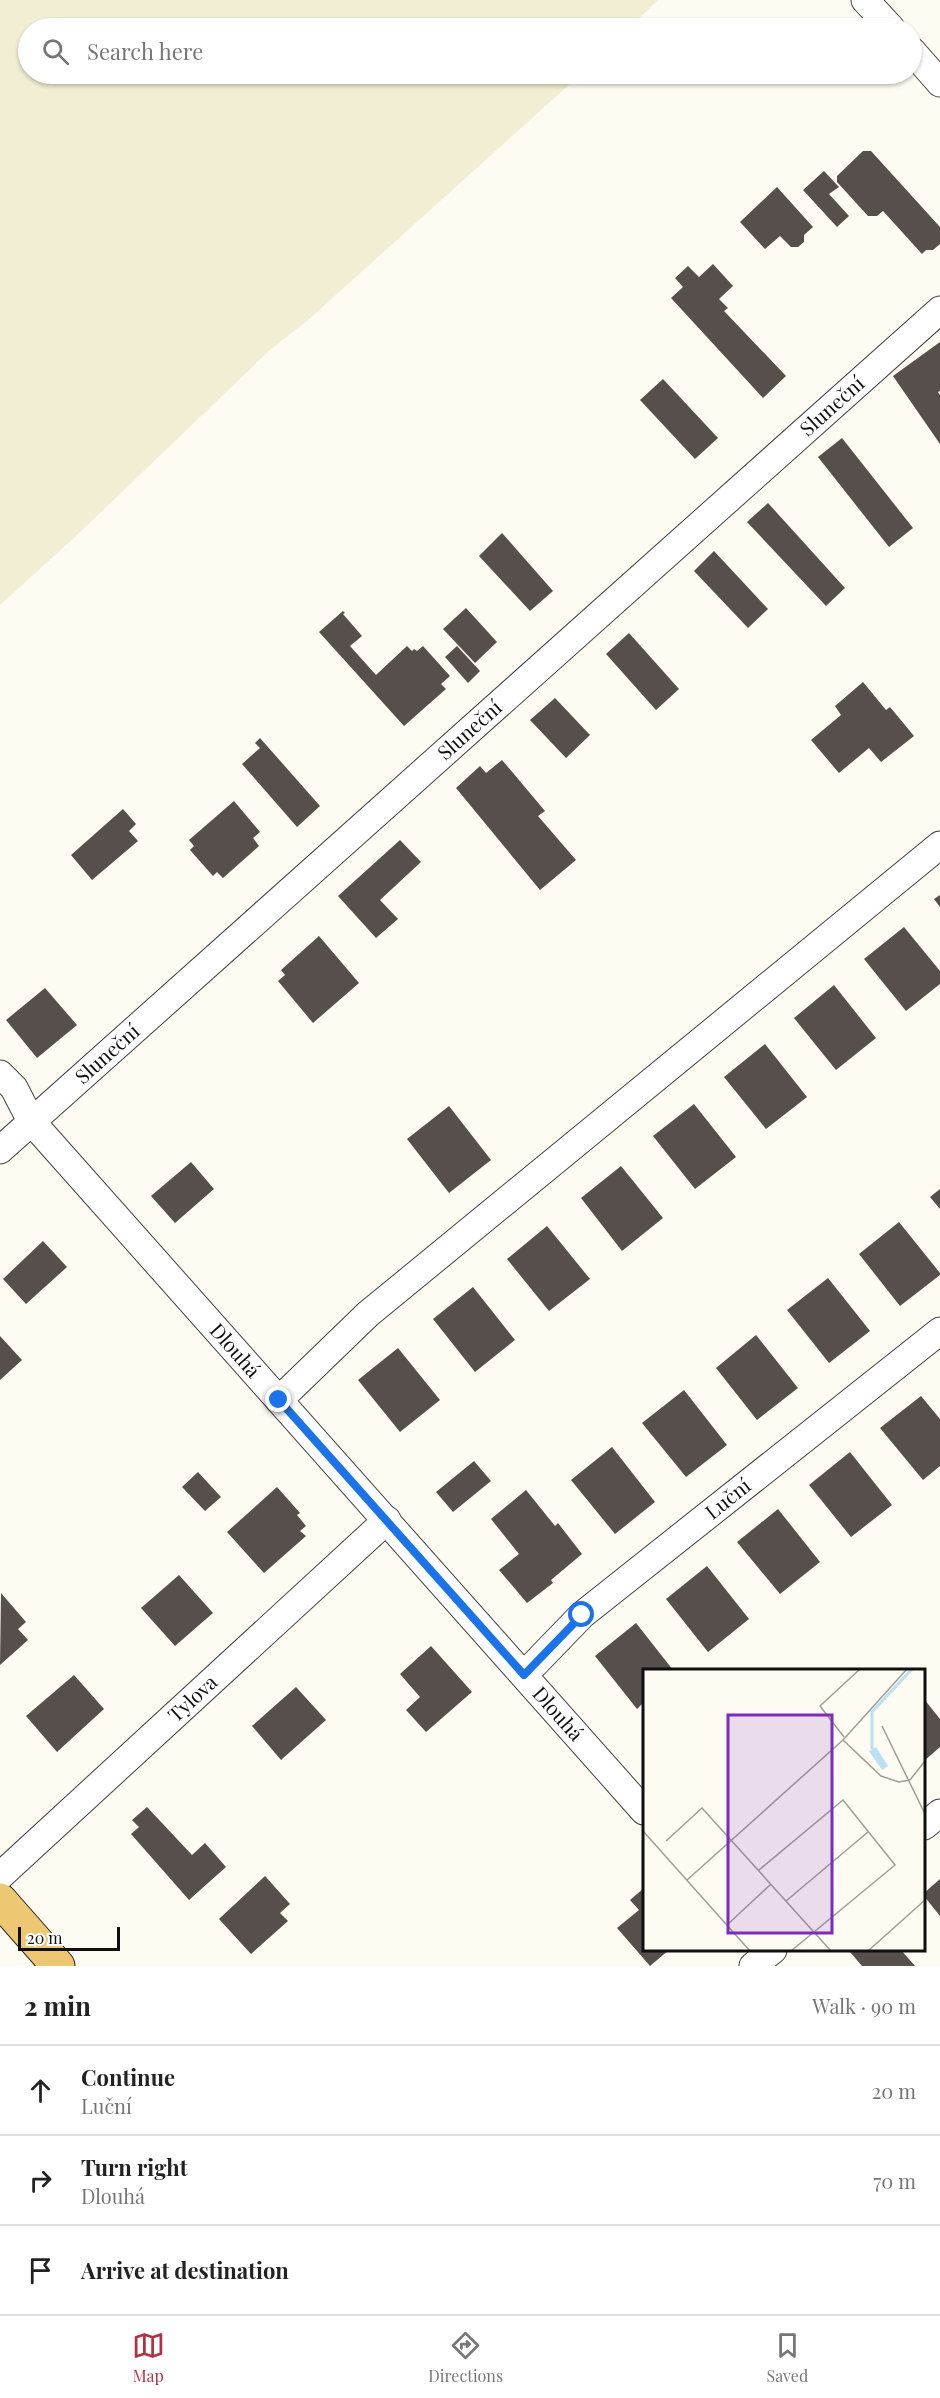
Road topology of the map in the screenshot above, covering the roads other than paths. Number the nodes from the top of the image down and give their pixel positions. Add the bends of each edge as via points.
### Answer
1 (865, 0) edge
2 (882, 18) edge
3 (922, 62) edge
4 (940, 83) edge
5 (940, 310) edge
6 (940, 845) edge
7 (0, 1074) edge
8 (31, 1121) junction
9 (0, 1150) edge
10 (940, 1331) edge
11 (279, 1400) junction
12 (387, 1520) junction
13 (524, 1675) junction
14 (643, 1809) edge
15 (940, 1813) edge
16 (925, 1825) edge
17 (0, 1876) edge
18 (0, 1900) edge
19 (58, 1966) edge

1 - 2 street
3 - 4 street
5 - 8 street, Sluneční
6 - 11 street via 369,1314
7 - 8 street, Dlouhá via 14,1088
8 - 9 street, Sluneční
8 - 11 street, Dlouhá
10 - 13 street, Luční via 582,1615
11 - 12 street, Dlouhá
12 - 13 street, Dlouhá
12 - 17 street, Tylova
13 - 14 street, Dlouhá
15 - 16 street
18 - 19 main road

